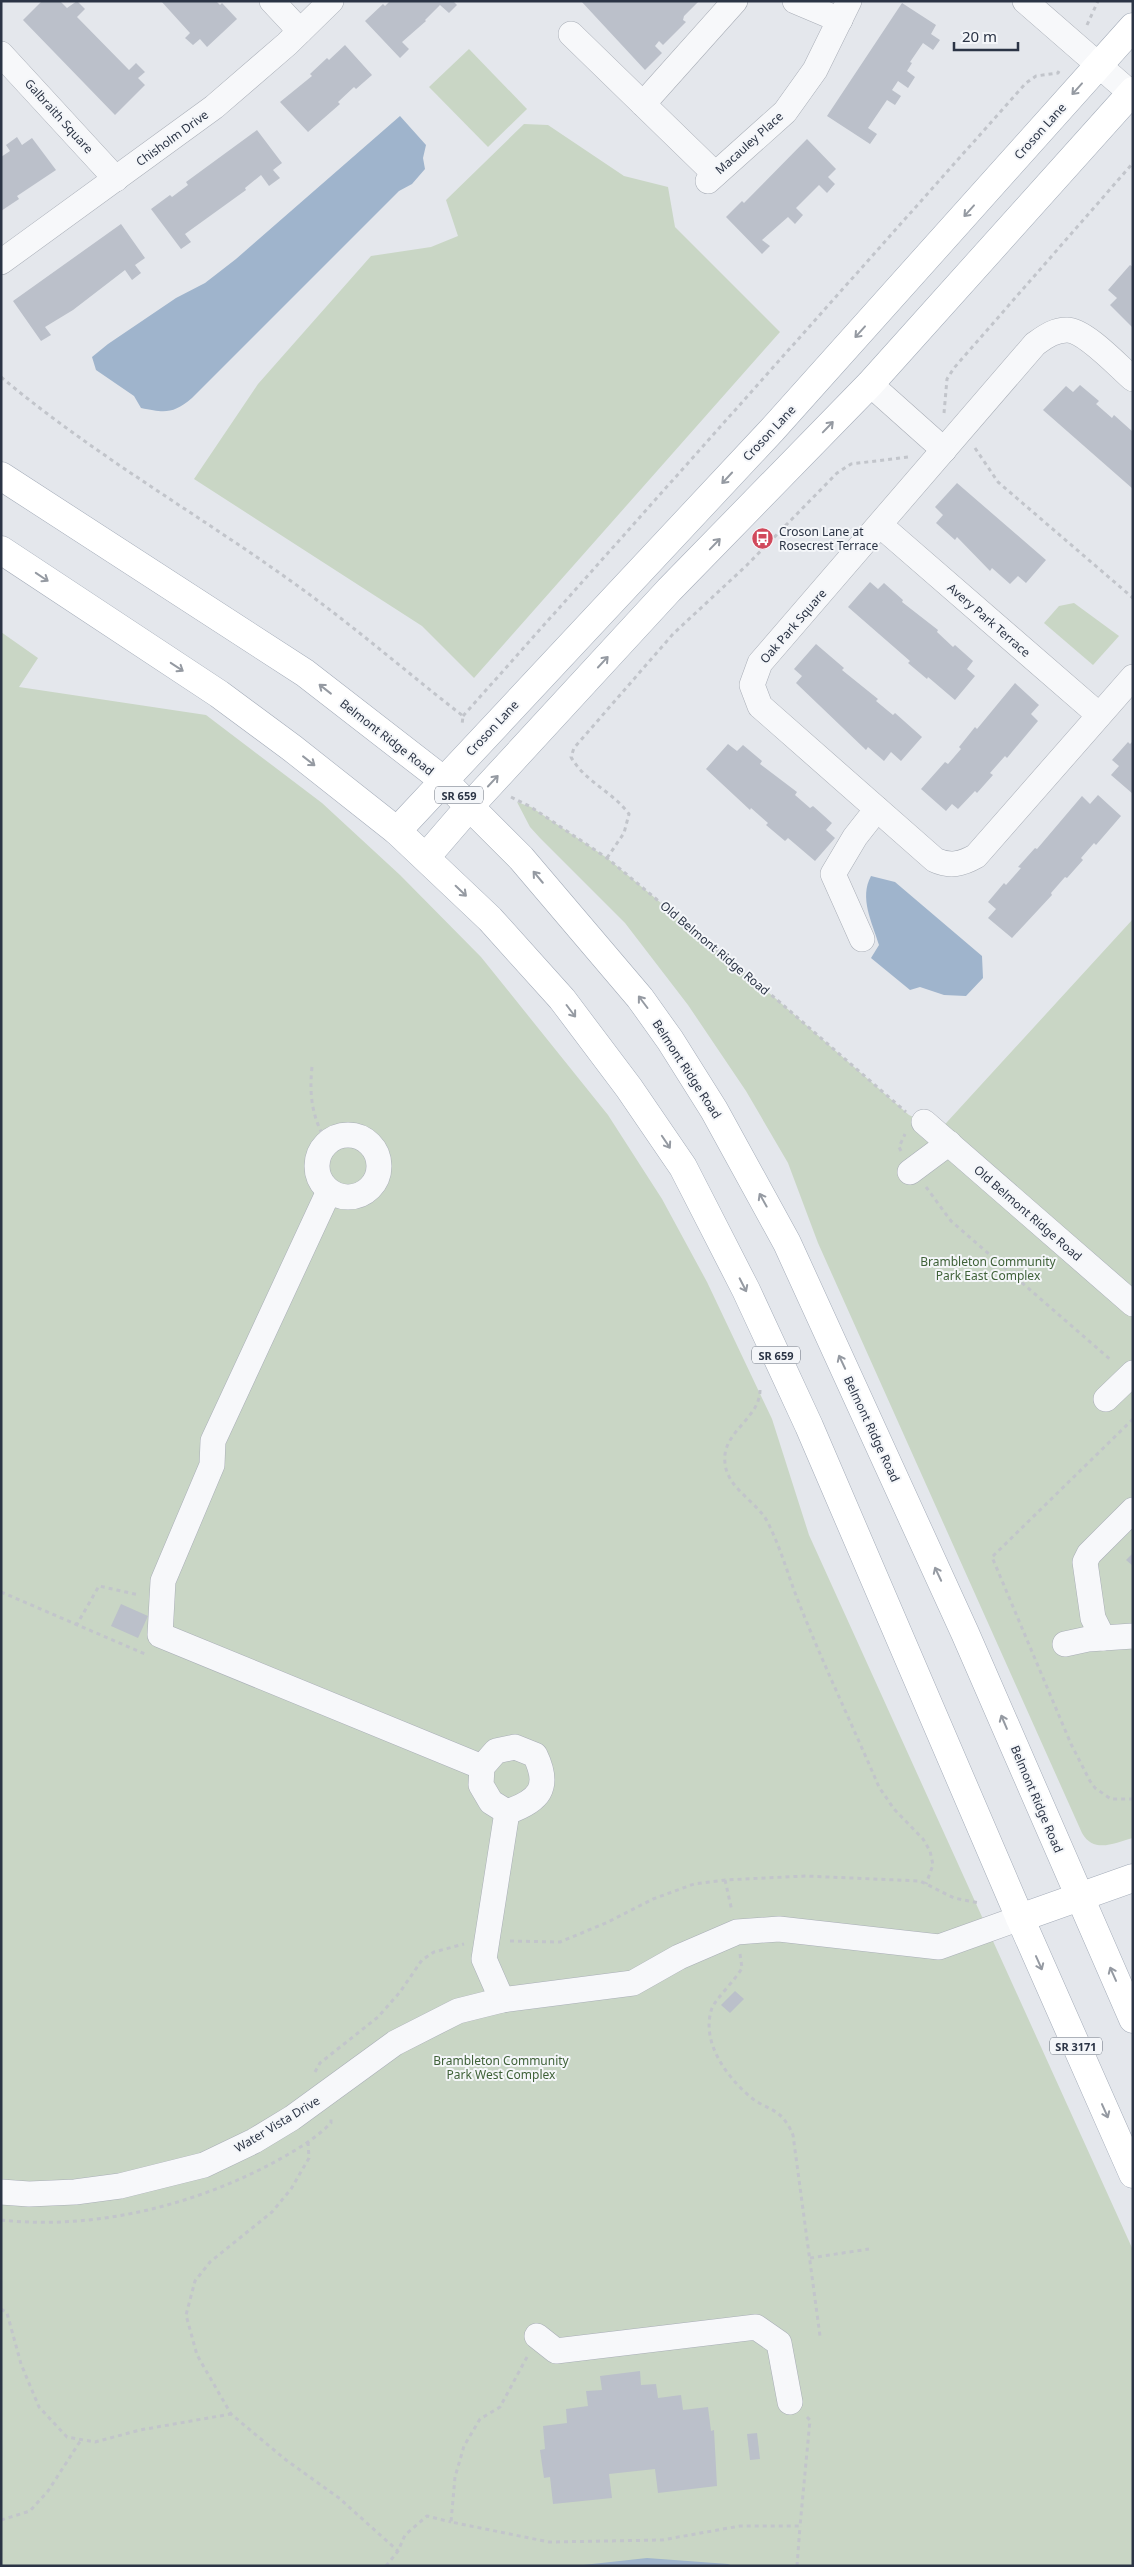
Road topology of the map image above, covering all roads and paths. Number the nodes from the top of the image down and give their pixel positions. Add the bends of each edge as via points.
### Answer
1 (272, 1) edge
2 (331, 1) edge
3 (735, 1) edge
4 (795, 1) edge
5 (1025, 1) edge
6 (1098, 1) edge
7 (844, 11) edge
8 (1133, 27) edge
9 (300, 31) junction
10 (571, 34) dead end
11 (1077, 44) junction
12 (1, 54) edge
13 (1122, 84) edge
14 (643, 104) junction
15 (1133, 163) edge
16 (116, 179) junction
17 (1, 262) edge
18 (1, 377) edge
19 (1133, 379) edge
20 (870, 384) junction
21 (943, 439) junction
22 (1, 476) edge
23 (880, 525) junction
24 (1, 550) edge
25 (1133, 598) edge
26 (1133, 677) edge
27 (1098, 715) junction
28 (463, 716) junction
29 (467, 755) junction
30 (443, 780) junction
31 (502, 789) junction
32 (470, 806) junction
33 (877, 809) junction
34 (397, 830) junction
35 (426, 857) junction
36 (607, 858) junction
37 (862, 940) dead end
38 (312, 1067) dead end
39 (917, 1118) joint
40 (327, 1143) junction
41 (949, 1143) junction
42 (915, 1176) joint
43 (329, 1191) junction
44 (1133, 1304) edge
45 (1123, 1367) edge
46 (760, 1390) dead end
47 (1106, 1399) dead end
48 (1133, 1419) edge
49 (1133, 1510) edge
50 (1, 1592) edge
51 (162, 1600) junction
52 (76, 1626) junction
53 (160, 1636) junction
54 (1133, 1636) edge
55 (1103, 1638) junction
56 (1065, 1644) dead end
57 (482, 1767) junction
58 (1133, 1799) edge
59 (507, 1812) junction
60 (1133, 1878) edge
61 (725, 1880) dead end
62 (926, 1884) dead end
63 (1078, 1896) junction
64 (1020, 1918) junction
65 (737, 1932) junction
66 (502, 2000) junction
67 (1133, 2019) edge
68 (308, 2142) dead end
69 (1133, 2174) edge
70 (1, 2192) edge
71 (868, 2249) dead end
72 (810, 2258) junction
73 (1, 2309) edge
74 (537, 2336) joint
75 (820, 2336) dead end
76 (790, 2402) joint
77 (231, 2414) junction
78 (81, 2440) junction
79 (1, 2520) edge
80 (451, 2522) junction
81 (800, 2526) junction
82 (398, 2551) junction
83 (386, 2566) edge
84 (797, 2566) edge

1 - 9 street
2 - 9 street, Chisholm Drive
3 - 14 street
4 - 7 street
5 - 11 street
6 - 11 path
7 - 14 street, Macauley Place via 814,70 785,112 711,177
8 - 13 main road, Croson Lane
9 - 16 street, Chisholm Drive via 214,107
10 - 14 street
11 - 13 street
11 - 28 path via 1058,73 1036,76 1026,83
12 - 16 street, Galbraith Square
13 - 20 main road, Croson Lane
13 -> 29 main road, Croson Lane via 772,430
15 - 21 path via 954,368 947,379
16 - 17 street, Chisholm Drive
18 - 28 path via 145,484 302,589
19 - 21 street, Oak Park Square via 1083,336 1068,330 1050,333 1035,344
20 - 21 street
31 -> 20 main road, Croson Lane via 670,590
21 - 23 street, Oak Park Square
21 - 25 path via 980,453 998,482
21 - 36 path via 913,456 851,464 837,473 747,565 672,634 574,748 571,757 577,767 622,804 629,814 624,833
30 -> 22 main road, Belmont Ridge Road / SR 659 via 305,673
23 - 27 street, Avery Park Terrace
23 - 33 street, Oak Park Square via 760,663 752,686 760,706
24 -> 34 main road, SR 659 via 219,694
26 - 27 street, Oak Park Square
27 - 33 street, Oak Park Square via 976,856 966,862 944,864 935,860
28 - 29 path via 461,750
29 - 30 main road, Croson Lane
30 - 32 main road, Belmont Ridge Road / SR 659
30 - 34 main road, Croson Lane
32 -> 31 main road, Croson Lane
31 - 36 path, Old Belmont Ridge Road
32 - 35 main road, Croson Lane
63 -> 32 main road, Belmont Ridge Road / SR 659 via 965,1632 787,1243 714,1110 640,998 521,858
33 - 37 street via 827,882
34 - 35 main road, SR 659
35 -> 64 main road, SR 659 via 490,919 562,999 629,1088 683,1168 746,1290 809,1426
36 - 39 path, Old Belmont Ridge Road
38 - 40 path via 310,1092 313,1114
39 - 41 street, Old Belmont Ridge Road
40 - 43 street via 317,1162 322,1183
40 - 43 street via 346,1134 366,1140 378,1156 380,1167 373,1185 357,1196 338,1196
41 - 42 street
41 - 44 street, Old Belmont Ridge Road
42 - 45 path via 951,1221
43 - 51 street via 213,1441 212,1465 163,1581
45 - 47 street
46 - 62 path via 756,1407 729,1440 725,1464 732,1481 766,1518 797,1598 880,1787 930,1852 933,1865
48 - 58 path via 992,1557 1071,1744 1090,1781 1111,1799
49 - 55 street via 1088,1554 1085,1562 1093,1618
50 - 52 path
51 - 52 path via 99,1586
51 - 53 street
52 - 53 path via 145,1654
53 - 57 street
54 - 55 street
55 - 56 street
57 - 59 street via 481,1785 491,1802
57 - 59 street via 496,1751 515,1747 535,1755 543,1771 541,1790 528,1805
59 - 66 street via 484,1959
60 - 63 main road
61 - 65 path
63 - 64 main road
67 -> 63 main road, Belmont Ridge Road
64 - 65 street, Water Vista Drive via 939,1947 779,1929
64 -> 69 main road, SR 3171
65 - 66 street, Water Vista Drive via 679,1957 634,1983
65 - 72 path via 742,1968 713,2006 708,2024 712,2048 746,2094 786,2119 793,2135
66 - 70 street, Water Vista Drive via 458,2011 418,2030 354,2071 292,2118 204,2165 120,2186 56,2193
68 - 77 path via 310,2158 272,2212 210,2262 195,2281 186,2315 196,2355
71 - 72 path
72 - 75 path
73 - 78 path via 8,2313 21,2364 38,2407 67,2437
74 - 76 street via 556,2351 756,2327 779,2343
74 - 80 path via 500,2407 480,2419 464,2446 455,2477
76 - 81 path via 810,2420
77 - 78 path via 140,2430 95,2442
77 - 82 path via 338,2498
78 - 79 path via 48,2492 30,2511
80 - 81 path via 549,2542 662,2540 740,2526
80 - 82 path via 427,2516 405,2535
81 - 84 path
82 - 83 path

